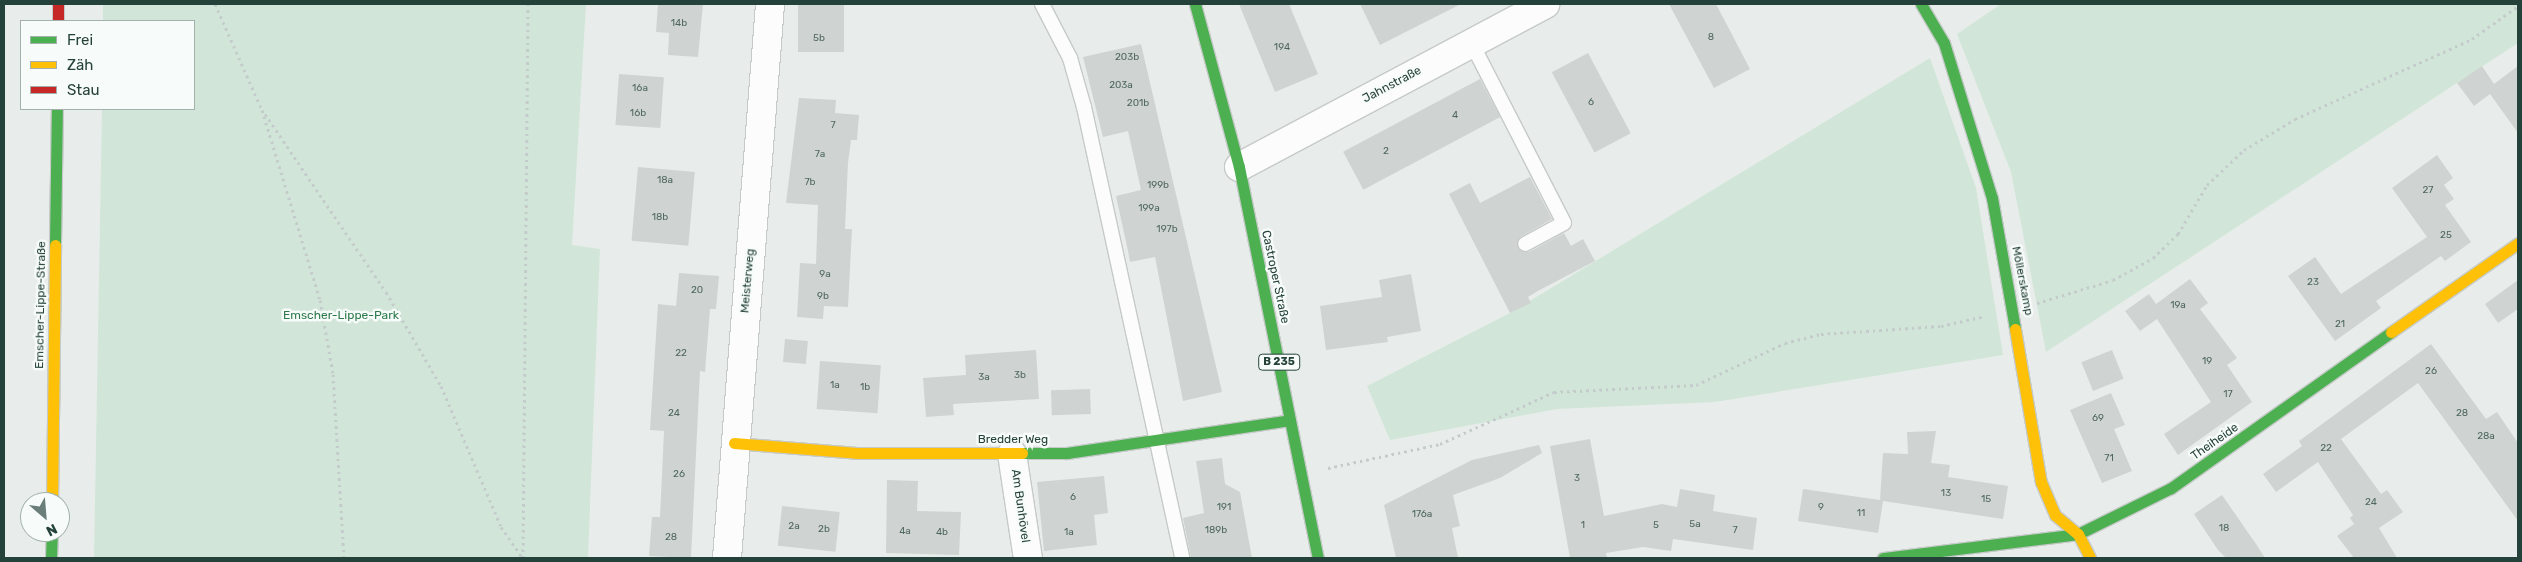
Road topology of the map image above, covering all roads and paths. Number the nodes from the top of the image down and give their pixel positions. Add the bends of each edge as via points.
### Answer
1 (58, 4) edge
2 (216, 4) edge
3 (528, 4) edge
4 (770, 4) edge
5 (1042, 4) edge
6 (1196, 4) edge
7 (1545, 4) edge
8 (1921, 4) edge
9 (2518, 6) edge
10 (1504, 13) edge
11 (58, 20) edge
12 (1471, 42) junction
13 (57, 110) edge
14 (262, 110) junction
15 (1239, 166) junction
16 (2518, 243) edge
17 (1526, 244) dead end
18 (2015, 310) junction
19 (1290, 420) junction
20 (1158, 441) junction
21 (734, 443) junction
22 (1012, 454) junction
23 (1301, 472) junction
24 (52, 492) edge
25 (2078, 534) junction
26 (52, 542) edge
27 (51, 558) edge
28 (344, 558) edge
29 (523, 558) edge
30 (727, 558) edge
31 (1028, 558) edge
32 (1182, 558) edge
33 (1318, 558) edge
34 (1883, 558) edge
35 (2090, 558) edge

1 - 11 street
2 - 14 path
3 - 29 path
4 - 21 street, Meisterweg
5 - 20 lane via 1070,58 1084,107
6 - 15 street, Castroper Straße / B 235
7 - 10 street, Jahnstraße
8 - 18 street, Möllerskamp via 1944,43 1992,198
9 - 18 path via 2472,39 2295,119 2244,150 2207,185 2178,234 2153,258 2113,280
10 - 12 street, Jahnstraße
12 - 15 street, Jahnstraße
12 - 17 lane via 1564,222
13 - 24 street, Emscher-Lippe-Straße
14 - 28 path via 320,300 333,374
14 - 29 path via 386,292 441,386 501,528
15 - 19 street, Castroper Straße / B 235
16 - 25 street, Theiheide via 2179,484
18 - 23 path via 1941,326 1812,336 1785,343 1696,385 1554,392 1440,444 1396,457
18 - 25 street, Möllerskamp via 2041,482 2055,514
19 - 20 street, Bredder Weg
19 - 23 street, Castroper Straße / B 235
20 - 22 street, Bredder Weg via 1067,453
20 - 32 lane
21 - 22 street, Bredder Weg via 857,452
21 - 30 street, Meisterweg
22 - 31 street, Am Bunhövel
23 - 33 street, Castroper Straße / B 235
25 - 34 street, Theiheide
25 - 35 street, Möllerskamp
26 - 27 street

